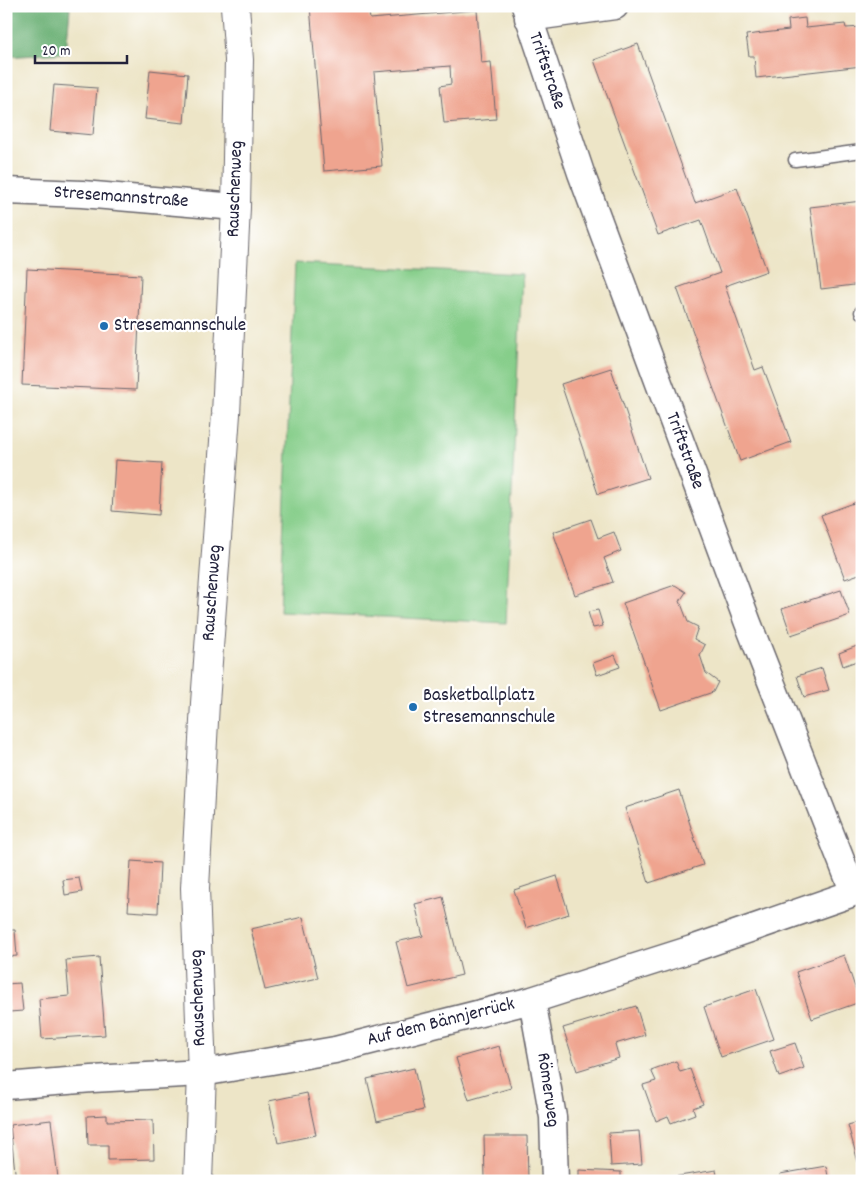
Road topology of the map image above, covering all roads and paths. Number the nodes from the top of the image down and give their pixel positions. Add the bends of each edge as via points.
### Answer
1 (235, 6) edge
2 (615, 6) edge
3 (527, 12) edge
4 (862, 151) edge
5 (795, 160) dead end
6 (6, 191) edge
7 (236, 207) junction
8 (858, 892) edge
9 (532, 1000) junction
10 (202, 1073) junction
11 (6, 1086) edge
12 (198, 1181) edge
13 (555, 1181) edge

1 - 7 street, Rauschenweg via 240,60
2 - 3 street
3 - 8 street, Triftstraße via 581,173 744,613
4 - 5 lane
6 - 7 street, Stresemannstraße
7 - 10 street, Rauschenweg via 195,888
8 - 9 street, Auf dem Bännjerrück
9 - 10 street, Auf dem Bännjerrück via 335,1050
9 - 13 street, Römerweg via 553,1118
10 - 11 street, Auf dem Bännjerrück
10 - 12 street, Rauschenweg

